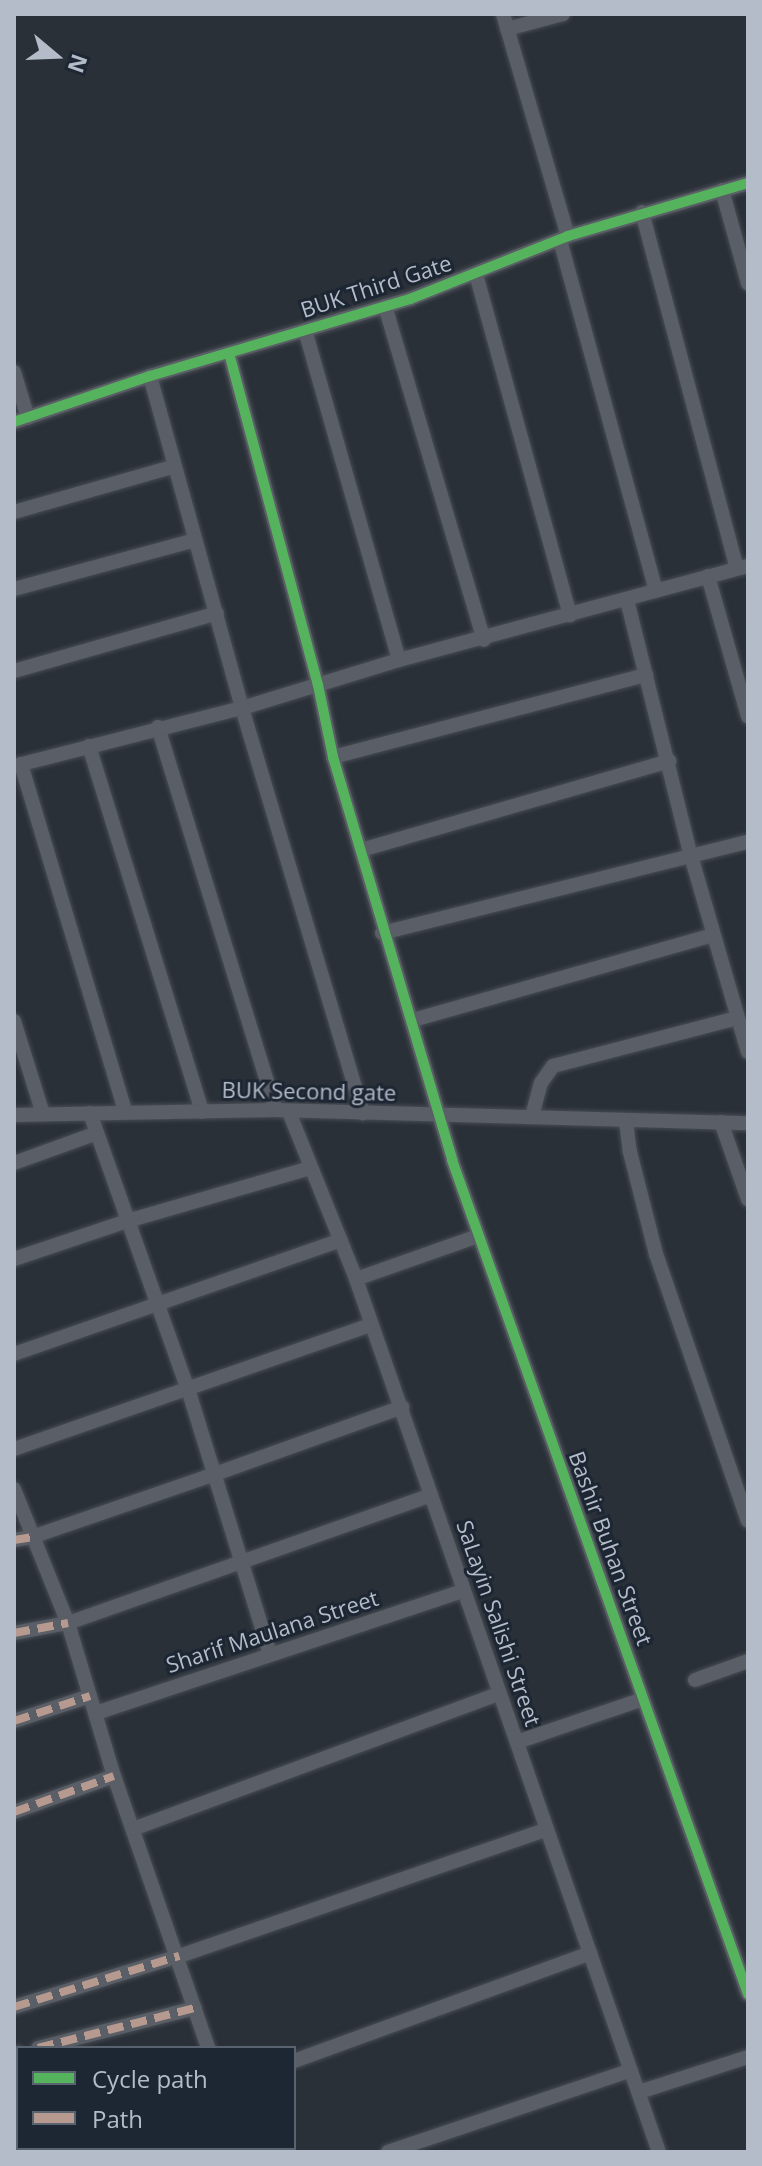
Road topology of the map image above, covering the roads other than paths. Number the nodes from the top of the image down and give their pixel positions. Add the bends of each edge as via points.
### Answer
1 (503, 14) edge
2 (563, 14) edge
3 (507, 29) junction
4 (748, 183) edge
5 (722, 190) junction
6 (642, 212) junction
7 (564, 238) junction
8 (476, 274) junction
9 (748, 283) edge
10 (385, 306) junction
11 (305, 330) junction
12 (229, 353) junction
13 (14, 372) edge
14 (150, 376) junction
15 (21, 420) edge
16 (175, 466) junction
17 (14, 512) edge
18 (196, 540) junction
19 (742, 567) edge
20 (708, 576) junction
21 (14, 589) edge
22 (656, 590) junction
23 (627, 600) junction
24 (217, 613) junction
25 (570, 615) junction
26 (484, 640) junction
27 (399, 660) junction
28 (14, 671) edge
29 (646, 675) junction
30 (318, 685) junction
31 (242, 708) junction
32 (748, 716) edge
33 (158, 727) junction
34 (89, 746) junction
35 (333, 757) junction
36 (669, 761) junction
37 (17, 765) edge
38 (748, 842) edge
39 (361, 850) junction
40 (691, 856) junction
41 (382, 933) junction
42 (713, 935) junction
43 (737, 1018) junction
44 (413, 1020) junction
45 (14, 1021) edge
46 (748, 1052) edge
47 (125, 1110) junction
48 (283, 1111) junction
49 (202, 1112) junction
50 (90, 1113) junction
51 (363, 1113) junction
52 (43, 1114) junction
53 (439, 1114) junction
54 (14, 1115) edge
55 (532, 1116) junction
56 (626, 1121) junction
57 (721, 1122) junction
58 (748, 1123) edge
59 (97, 1133) junction
60 (14, 1163) edge
61 (311, 1168) junction
62 (748, 1199) edge
63 (127, 1221) junction
64 (478, 1236) junction
65 (341, 1240) junction
66 (14, 1259) edge
67 (356, 1279) junction
68 (154, 1303) junction
69 (370, 1325) junction
70 (14, 1354) edge
71 (188, 1389) junction
72 (402, 1407) junction
73 (14, 1449) edge
74 (215, 1474) junction
75 (14, 1489) edge
76 (431, 1495) junction
77 (748, 1521) edge
78 (32, 1537) junction
79 (14, 1540) edge
80 (242, 1560) junction
81 (462, 1591) junction
82 (68, 1623) junction
83 (14, 1633) edge
84 (270, 1654) junction
85 (748, 1661) edge
86 (695, 1680) dead end
87 (500, 1693) junction
88 (90, 1696) junction
89 (643, 1699) junction
90 (96, 1713) junction
91 (14, 1721) edge
92 (517, 1742) junction
93 (114, 1776) junction
94 (14, 1812) edge
95 (133, 1829) junction
96 (547, 1829) junction
97 (590, 1953) junction
98 (179, 1956) junction
99 (748, 1994) edge
100 (14, 2006) edge
101 (195, 2008) junction
102 (46, 2046) edge
103 (207, 2046) edge
104 (748, 2057) edge
105 (296, 2060) edge
106 (631, 2070) junction
107 (639, 2092) junction
108 (18, 2152) edge
109 (35, 2152) edge
110 (388, 2152) edge
111 (659, 2152) edge

1 - 3 street
2 - 3 street
3 - 7 street
4 - 5 street, BUK Third Gate
5 - 6 street, BUK Third Gate
5 - 9 street
6 - 7 street, BUK Third Gate
6 - 19 street
7 - 8 street, BUK Third Gate
7 - 22 street
8 - 10 street, BUK Third Gate
8 - 25 street
10 - 11 street, BUK Third Gate
10 - 26 street
11 - 12 street, BUK Third Gate
11 - 27 street
12 - 14 street, BUK Third Gate
12 - 30 street, Bashir Buhan Street
13 - 15 street
14 - 15 street, BUK Third Gate
14 - 16 street
16 - 17 street
16 - 18 street
18 - 21 street
18 - 24 street
19 - 20 street
20 - 22 street
20 - 32 street
22 - 23 street
23 - 25 street
23 - 29 street
24 - 28 street
24 - 31 street
25 - 26 street
26 - 27 street
27 - 30 street
29 - 35 street
29 - 36 street
30 - 31 street
30 - 35 street, Bashir Buhan Street
31 - 33 street
31 - 51 street
33 - 34 street
33 - 48 street, SaLayin Salishi Street
34 - 37 street
34 - 49 street
35 - 39 street, Bashir Buhan Street
36 - 39 street
36 - 40 street
37 - 47 street
38 - 40 street
39 - 41 street, Bashir Buhan Street
40 - 41 street
40 - 42 street
41 - 44 street, Bashir Buhan Street
42 - 43 street
42 - 44 street
43 - 46 street
43 - 55 street via 553,1066 541,1083
44 - 53 street, Bashir Buhan Street
45 - 52 street
47 - 49 street, BUK Second gate
47 - 50 street, BUK Second gate
48 - 49 street, BUK Second gate
48 - 51 street, BUK Second gate
48 - 61 street, SaLayin Salishi Street
50 - 52 street, BUK Second gate
50 - 59 street
51 - 53 street, BUK Second gate
52 - 54 street, BUK Second gate
53 - 55 street, BUK Second gate
53 - 64 street, Bashir Buhan Street
55 - 56 street, BUK Second gate
56 - 57 street, BUK Second gate
56 - 77 street via 656,1254
57 - 58 street, BUK Second gate
57 - 62 street
59 - 60 street
59 - 63 street
61 - 63 street
61 - 65 street, SaLayin Salishi Street
63 - 66 street
63 - 68 street
64 - 67 street
64 - 89 street, Bashir Buhan Street
65 - 67 street, SaLayin Salishi Street
65 - 68 street
67 - 69 street, SaLayin Salishi Street
68 - 70 street
68 - 71 street
69 - 71 street
69 - 72 street, SaLayin Salishi Street
71 - 73 street
71 - 74 street
72 - 74 street
72 - 76 street, SaLayin Salishi Street
74 - 78 street
74 - 80 street
75 - 78 street
76 - 80 street
76 - 81 street, SaLayin Salishi Street
78 - 79 street
78 - 82 street
80 - 82 street
80 - 84 street
81 - 84 street, Sharif Maulana Street
81 - 87 street, SaLayin Salishi Street
82 - 83 street
82 - 88 street
84 - 90 street, Sharif Maulana Street
85 - 86 street
87 - 92 street, SaLayin Salishi Street
87 - 95 street
88 - 90 street
88 - 91 street
89 - 92 street
89 - 99 street, Bashir Buhan Street
90 - 93 street
92 - 96 street, SaLayin Salishi Street
93 - 94 street
93 - 95 street
95 - 98 street
96 - 97 street, SaLayin Salishi Street
96 - 98 street
97 - 105 street
97 - 106 street, SaLayin Salishi Street
98 - 100 street
98 - 101 street
101 - 102 street
101 - 103 street
104 - 107 street
106 - 107 street, SaLayin Salishi Street
106 - 110 street
107 - 111 street, SaLayin Salishi Street
108 - 109 street

